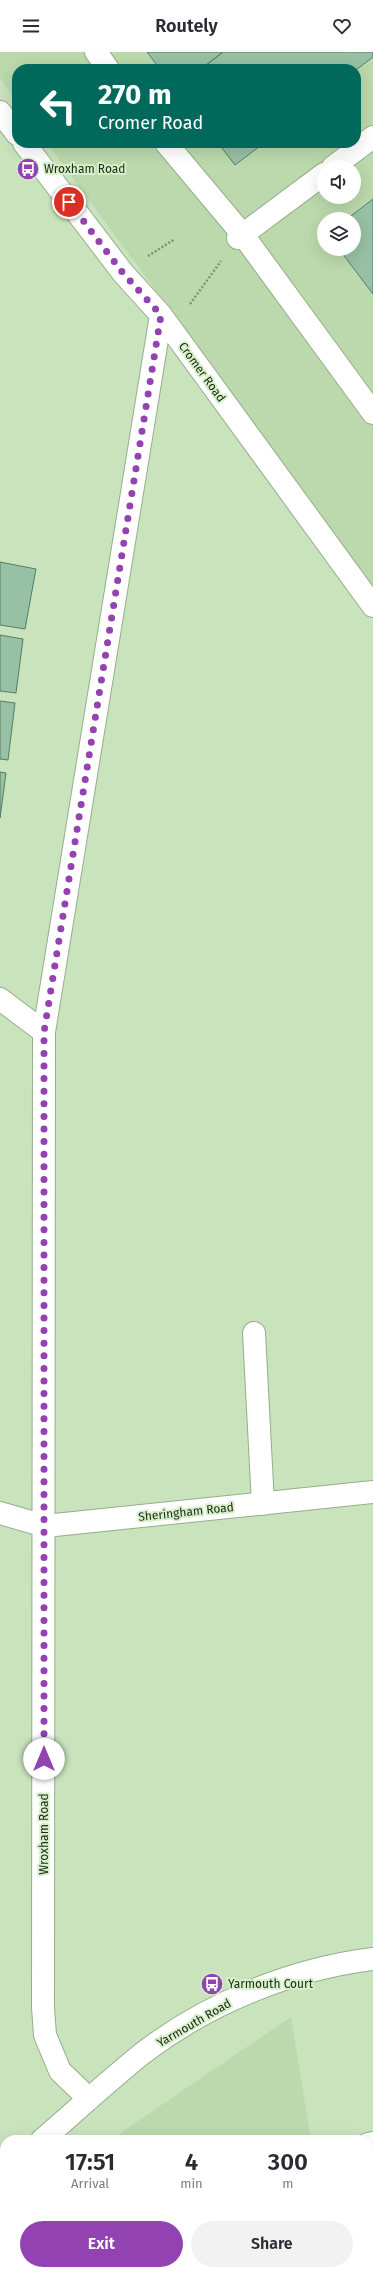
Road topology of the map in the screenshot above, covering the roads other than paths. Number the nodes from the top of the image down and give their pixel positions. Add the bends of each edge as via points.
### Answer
1 (96, 52) edge
2 (104, 64) edge
3 (0, 112) edge
4 (12, 128) edge
5 (373, 137) edge
6 (361, 146) edge
7 (28, 148) edge
8 (170, 148) edge
9 (359, 148) edge
10 (343, 160) edge
11 (317, 179) edge
12 (241, 236) junction
13 (166, 322) junction
14 (373, 413) edge
15 (373, 606) edge
16 (0, 999) edge
17 (44, 1032) junction
18 (254, 1333) dead end
19 (373, 1492) edge
20 (263, 1504) junction
21 (0, 1513) edge
22 (45, 1526) junction
23 (373, 1959) edge
24 (89, 2099) junction
25 (48, 2135) edge

1 - 2 street
3 - 4 street
5 - 6 street
7 - 13 street, Cromer Road via 123,273
8 - 12 street
9 - 10 street
11 - 12 street
12 - 14 street
13 - 15 street, Cromer Road
13 - 17 street, Wroxham Road
16 - 17 street
17 - 22 street, Wroxham Road
18 - 20 street
19 - 20 street, Sheringham Road
20 - 22 street, Sheringham Road
21 - 22 street, Sheringham Road
22 - 24 street, Wroxham Road via 45,2035 60,2071
23 - 24 street, Yarmouth Road via 349,1962 276,1982 227,2002 144,2053
24 - 25 street, Yarmouth Road

